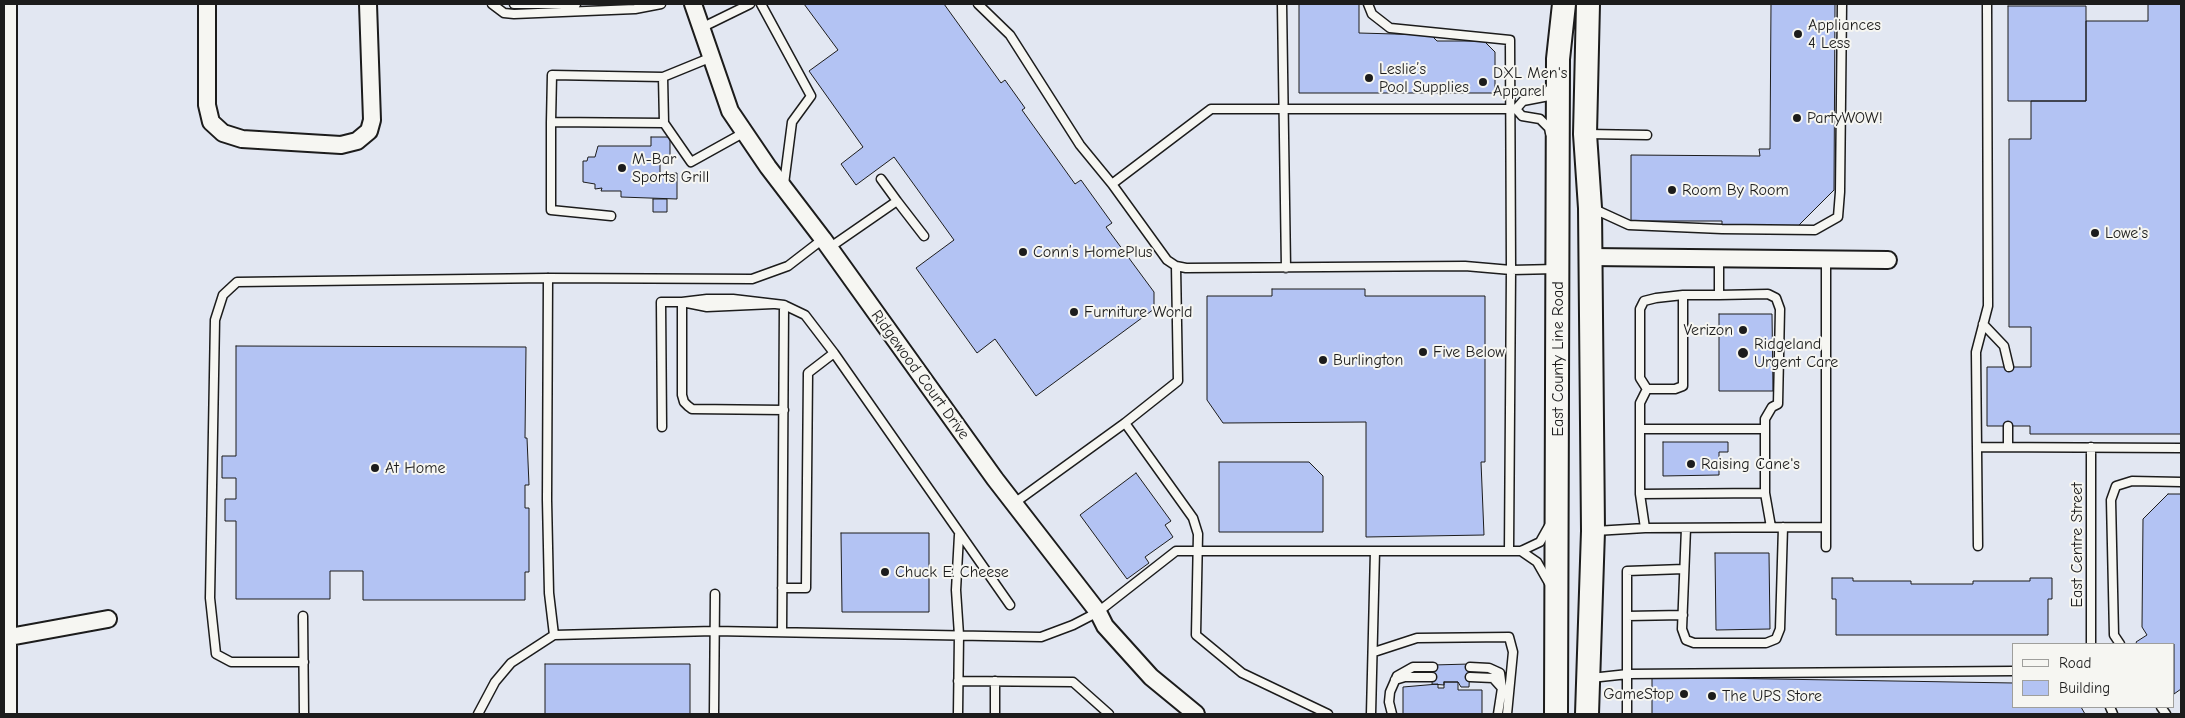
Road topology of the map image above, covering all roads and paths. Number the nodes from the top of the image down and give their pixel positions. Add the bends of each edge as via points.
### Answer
1 (8, 4) edge
2 (207, 4) edge
3 (368, 4) edge
4 (492, 4) edge
5 (514, 4) edge
6 (576, 4) edge
7 (610, 4) edge
8 (660, 4) edge
9 (692, 4) edge
10 (750, 4) edge
11 (761, 4) edge
12 (978, 4) edge
13 (1282, 4) edge
14 (1368, 4) edge
15 (1564, 4) edge
16 (1588, 4) edge
17 (1842, 4) edge
18 (1987, 4) edge
19 (635, 9) junction
20 (702, 28) junction
21 (1559, 38) junction
22 (712, 57) junction
23 (663, 77) junction
24 (1285, 108) junction
25 (1513, 109) junction
26 (551, 122) junction
27 (664, 123) junction
28 (745, 132) junction
29 (1585, 134) junction
30 (1647, 135) dead end
31 (1558, 156) junction
32 (881, 179) dead end
33 (1112, 184) junction
34 (784, 187) junction
35 (897, 201) junction
36 (1590, 208) junction
37 (610, 216) dead end
38 (924, 236) dead end
39 (826, 243) junction
40 (1590, 257) junction
41 (1719, 259) junction
42 (1826, 259) junction
43 (1888, 260) dead end
44 (1176, 266) junction
45 (1286, 268) junction
46 (1558, 269) junction
47 (1511, 270) junction
48 (548, 278) junction
49 (1683, 295) junction
50 (1719, 295) junction
51 (682, 302) junction
52 (784, 305) junction
53 (1983, 324) junction
54 (834, 353) junction
55 (2008, 367) dead end
56 (1647, 389) junction
57 (784, 410) junction
58 (1125, 423) junction
59 (2008, 426) dead end
60 (662, 427) dead end
61 (1640, 429) junction
62 (1766, 429) junction
63 (1977, 447) junction
64 (2008, 447) junction
65 (2091, 447) junction
66 (2181, 448) edge
67 (2181, 482) edge
68 (1558, 493) junction
69 (1765, 493) junction
70 (1640, 494) junction
71 (1013, 504) junction
72 (1771, 527) junction
73 (1783, 527) junction
74 (1826, 527) junction
75 (1645, 528) junction
76 (1686, 528) junction
77 (1593, 531) junction
78 (959, 535) junction
79 (1978, 546) dead end
80 (1826, 547) dead end
81 (1197, 551) junction
82 (1375, 551) junction
83 (1509, 551) junction
84 (1521, 551) junction
85 (1684, 569) junction
86 (782, 588) junction
87 (715, 594) dead end
88 (1010, 605) dead end
89 (1557, 609) junction
90 (1098, 612) junction
91 (1683, 615) junction
92 (303, 616) dead end
93 (1627, 616) junction
94 (108, 619) dead end
95 (714, 631) junction
96 (782, 632) junction
97 (554, 635) junction
98 (959, 635) junction
99 (6, 638) edge
100 (2091, 643) edge
101 (2119, 643) edge
102 (1374, 652) junction
103 (304, 662) junction
104 (1433, 667) dead end
105 (1470, 667) dead end
106 (2012, 670) edge
107 (1628, 674) junction
108 (1432, 677) dead end
109 (1470, 677) dead end
110 (1587, 678) junction
111 (958, 681) junction
112 (995, 681) junction
113 (1394, 681) junction
114 (1502, 688) junction
115 (8, 714) edge
116 (304, 714) edge
117 (478, 714) edge
118 (714, 714) edge
119 (958, 714) edge
120 (995, 714) edge
121 (1109, 714) edge
122 (1196, 714) edge
123 (1328, 714) edge
124 (1371, 714) edge
125 (1392, 714) edge
126 (1498, 714) edge
127 (1507, 714) edge
128 (1556, 714) edge
129 (1587, 714) edge
130 (1627, 714) edge

1 - 99 street
2 - 3 street via 207,105 211,122 223,133 242,139 342,145 357,141 369,131 372,120
4 - 19 lane via 504,13 514,14
5 - 6 lane
7 - 19 lane
8 - 19 lane
9 - 20 street, Ridgewood Court Drive
10 - 20 lane
11 - 34 lane via 811,96 792,122
12 - 33 lane via 1010,35 1080,145
13 - 24 lane
14 - 25 lane via 1372,14 1390,28 1510,40
15 - 21 main road, East County Line Road
16 - 29 main road, East County Line Road
17 - 36 lane via 1838,217 1815,230 1675,227 1629,225
18 - 53 lane via 1988,306
20 - 22 street, Ridgewood Court Drive
21 - 25 lane via 1550,61 1549,96 1523,100
21 - 31 main road, East County Line Road
22 - 23 lane
22 - 28 street, Ridgewood Court Drive via 730,111
23 - 26 lane via 552,75
23 - 27 lane
24 - 25 lane
24 - 33 lane via 1211,109
24 - 45 lane
25 - 31 lane via 1522,116 1540,119 1549,128
25 - 47 lane
26 - 27 lane
26 - 37 lane via 551,210
27 - 28 lane via 691,162
28 - 34 street, Ridgewood Court Drive
29 - 30 lane
29 - 36 main road, East County Line Road
31 - 46 main road, East County Line Road
32 - 35 lane
33 - 44 lane via 1166,260
34 - 39 street, Ridgewood Court Drive
35 - 38 lane
35 - 39 lane
36 - 40 main road, East County Line Road
39 - 48 lane via 788,266 752,279
39 - 71 street, Ridgewood Court Drive
40 - 41 street
40 - 77 main road, East County Line Road
41 - 42 street
41 - 50 lane
42 - 43 street
42 - 74 lane
44 - 45 lane
44 - 58 lane via 1178,381
45 - 47 lane via 1465,266
46 - 47 lane
46 - 68 main road, East County Line Road
47 - 83 lane
48 - 97 lane via 547,500 549,594
48 - 103 lane via 237,282 223,295 215,320 210,598 216,654 231,662
49 - 50 lane
49 - 56 lane via 1683,386
49 - 56 lane via 1650,300 1644,302 1640,309 1640,378
50 - 62 lane via 1768,294 1776,298 1780,309 1778,404 1768,412
51 - 52 lane via 707,307
51 - 57 lane via 684,402 692,409
51 - 60 lane via 661,302
52 - 54 lane via 805,315
52 - 57 lane
53 - 55 lane via 2004,346
53 - 63 lane via 1976,352
54 - 78 lane
54 - 86 lane via 808,373 806,588
56 - 61 lane via 1640,403
57 - 86 lane
58 - 71 lane
58 - 81 lane via 1193,518 1198,534
59 - 64 lane
61 - 62 lane
61 - 70 lane
62 - 69 lane
63 - 64 lane
63 - 79 lane
64 - 65 lane
65 - 66 lane
65 - 100 lane, East Centre Street
67 - 101 lane via 2132,481 2116,486 2111,500 2114,635
68 - 84 lane via 1552,522 1545,535 1540,542
68 - 89 main road, East County Line Road
69 - 70 lane
69 - 72 lane
70 - 75 lane
71 - 90 street, Ridgewood Court Drive
72 - 73 lane
72 - 76 lane
73 - 74 lane
73 - 91 lane via 1780,629 1776,639 1766,643 1694,643 1686,640 1682,629
74 - 80 lane
75 - 76 lane
75 - 77 lane
76 - 85 lane
77 - 110 main road, East County Line Road
78 - 88 lane
78 - 98 lane via 956,590
81 - 82 lane
81 - 90 lane via 1176,551
81 - 123 lane via 1196,635 1242,673
82 - 83 lane
82 - 102 lane
83 - 84 lane
84 - 89 lane via 1537,562 1545,573
85 - 91 lane
85 - 93 lane via 1627,571
86 - 96 lane
87 - 95 lane
89 - 128 main road, East County Line Road
90 - 98 lane via 1041,637
90 - 122 street, Ridgewood Court Drive via 1105,626 1151,676
91 - 93 lane
92 - 103 lane
93 - 107 lane
94 - 99 street
95 - 96 lane
95 - 97 lane
95 - 118 lane
96 - 98 lane
97 - 117 lane via 511,663 495,682
98 - 111 lane
99 - 115 street
102 - 124 lane
102 - 127 lane via 1416,638 1508,637 1513,652
103 - 116 lane
104 - 113 lane via 1407,669
105 - 114 lane via 1489,668 1500,673
106 - 107 lane
107 - 110 lane
107 - 130 lane
108 - 113 lane via 1405,677
109 - 114 lane via 1493,678
110 - 129 main road, East County Line Road
111 - 112 lane
111 - 119 lane
112 - 120 lane
112 - 121 lane via 1073,682
113 - 125 lane via 1389,702
114 - 126 lane

